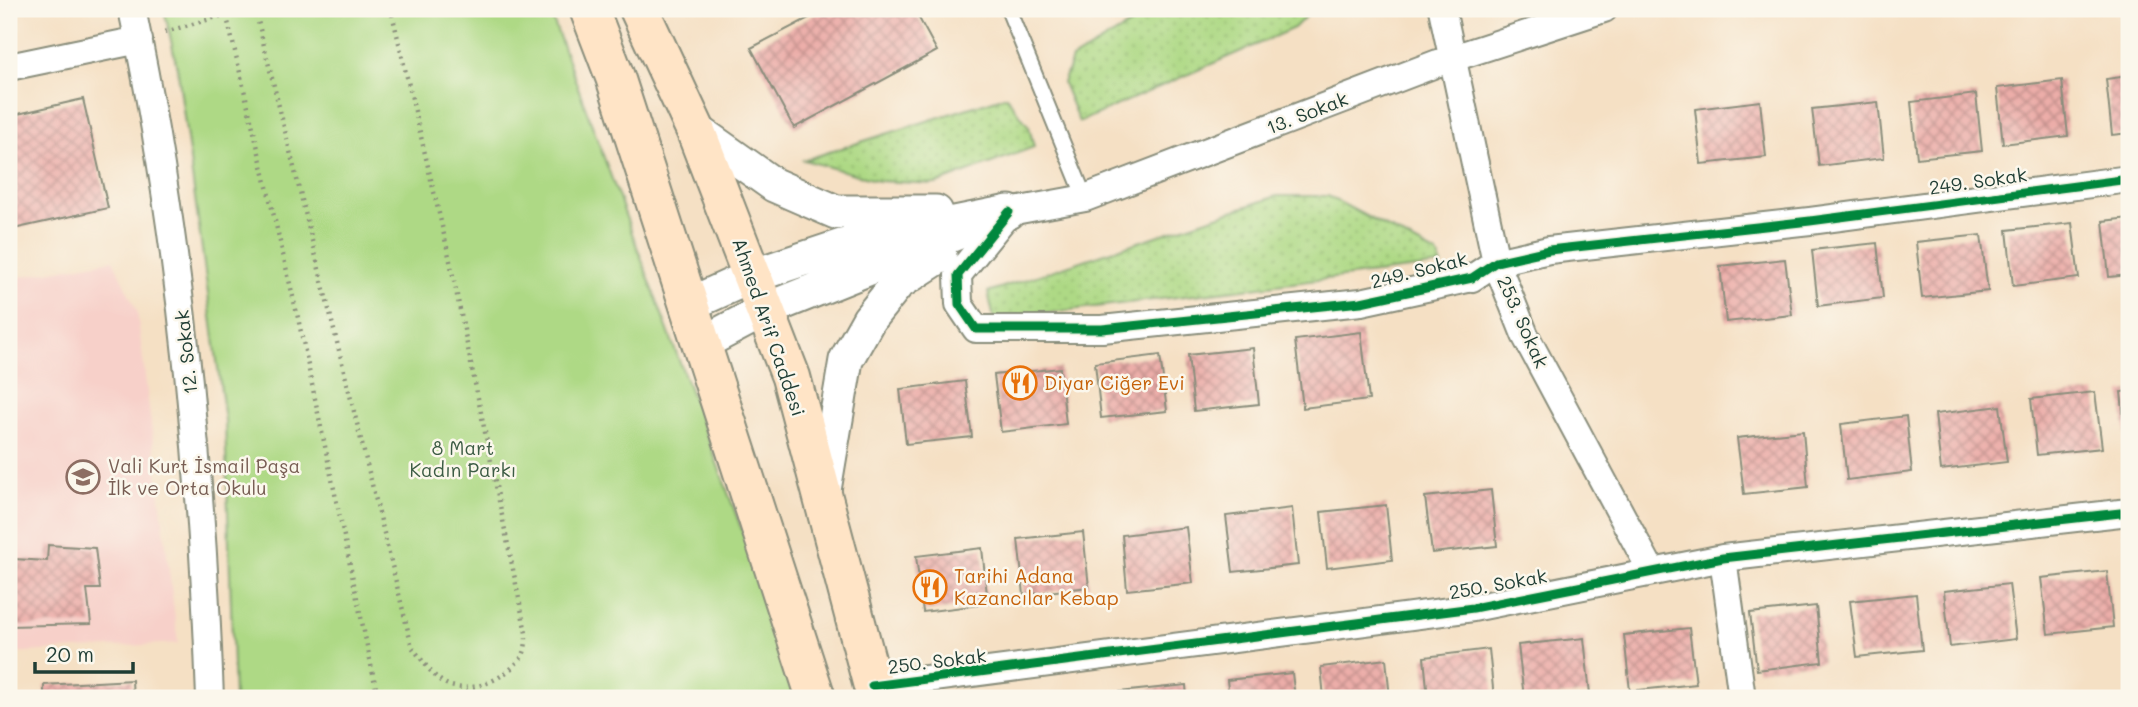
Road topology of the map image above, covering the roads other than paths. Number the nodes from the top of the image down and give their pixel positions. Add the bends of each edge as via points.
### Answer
1 (132, 9) edge
2 (589, 9) edge
3 (639, 9) edge
4 (1009, 9) edge
5 (1441, 9) edge
6 (1604, 9) edge
7 (139, 40) junction
8 (1452, 58) junction
9 (9, 66) edge
10 (695, 129) junction
11 (2129, 178) edge
12 (1085, 198) junction
13 (1009, 212) junction
14 (1496, 262) junction
15 (759, 293) junction
16 (688, 304) junction
17 (701, 344) junction
18 (822, 500) junction
19 (2129, 512) edge
20 (1723, 558) junction
21 (1653, 572) junction
22 (874, 692) edge
23 (210, 698) edge
24 (816, 698) edge
25 (1742, 698) edge

1 - 7 street, 12. Sokak
2 - 16 main road
3 - 10 main road, Ahmed Arif Caddesi
4 - 12 lane
5 - 8 street, 253. Sokak
6 - 8 street, 13. Sokak
7 - 9 street
7 - 23 street, 12. Sokak via 170,204 196,449
8 - 12 street, 13. Sokak
8 - 14 street, 253. Sokak
10 - 13 street via 774,185 836,212
10 - 15 main road, Ahmed Arif Caddesi
11 - 14 street, 249. Sokak via 1549,250
12 - 13 street, 13. Sokak
13 - 14 street, 249. Sokak via 958,275 959,304 976,329 1102,329 1362,302 1472,278
13 - 15 street
13 - 18 street via 898,283 869,319 846,360
14 - 21 street, 253. Sokak via 1525,335
15 - 16 street
15 - 17 street
15 - 18 main road, Ahmed Arif Caddesi via 791,377
16 - 17 main road
17 - 24 main road
18 - 22 main road, Ahmed Arif Caddesi
19 - 20 street, 250. Sokak
20 - 21 street, 250. Sokak
20 - 25 street
21 - 22 street, 250. Sokak via 1473,608

